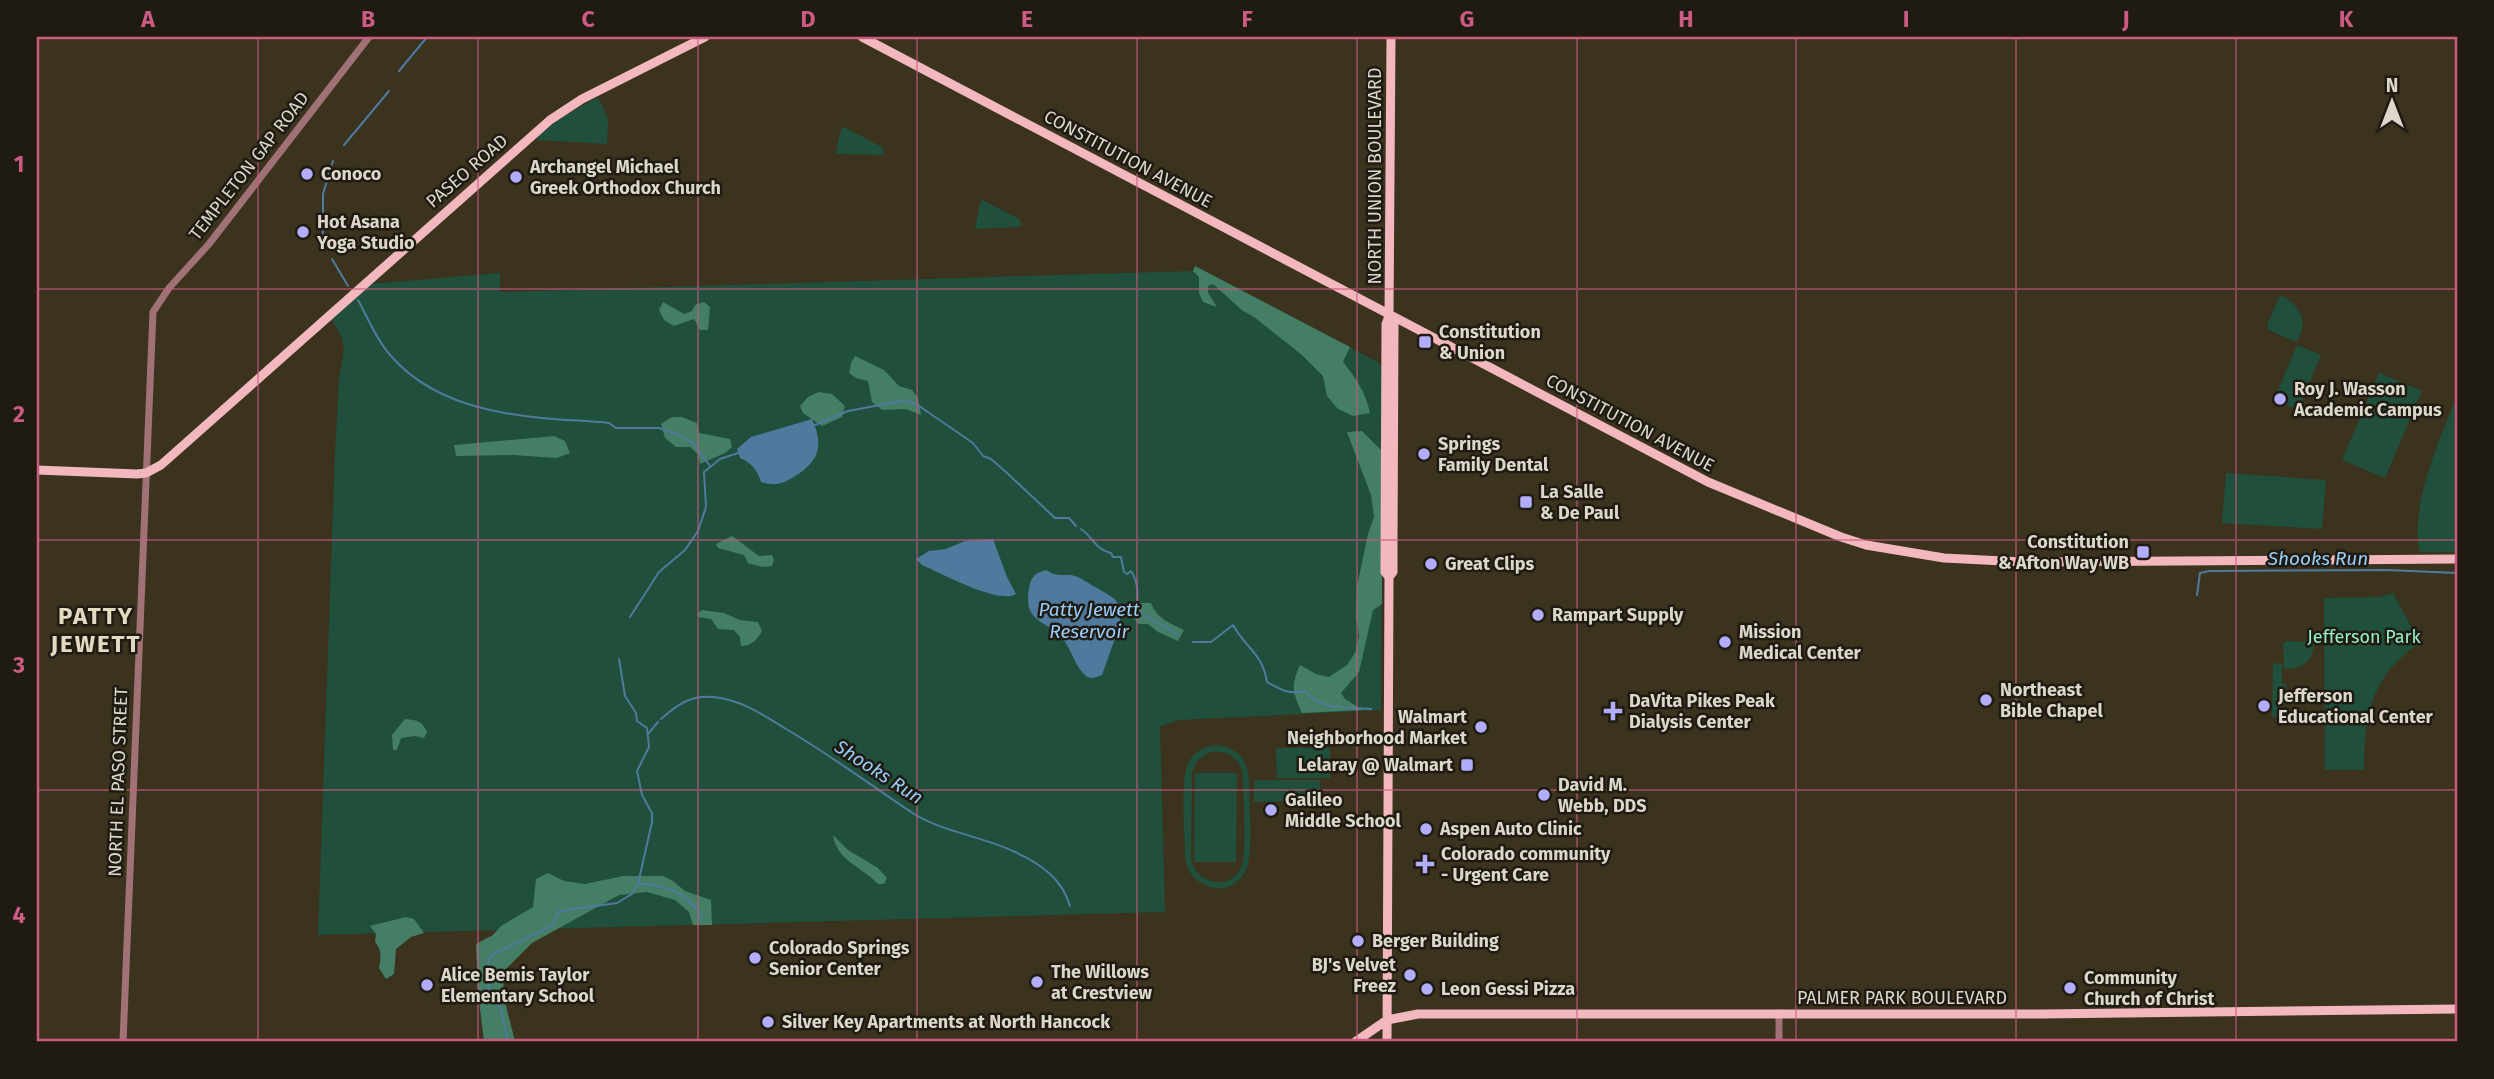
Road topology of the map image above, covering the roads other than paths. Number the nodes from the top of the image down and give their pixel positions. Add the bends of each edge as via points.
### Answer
1 (369, 37) edge
2 (705, 37) edge
3 (862, 37) edge
4 (1391, 37) edge
5 (153, 313) joint
6 (1389, 316) junction
7 (37, 470) edge
8 (146, 473) junction
9 (2457, 559) edge
10 (2457, 1009) edge
11 (1779, 1013) junction
12 (1387, 1020) junction
13 (123, 1042) edge
14 (1355, 1042) edge
15 (1387, 1042) edge
16 (1779, 1042) edge

1 - 5 street, TEMPLETON GAP ROAD
2 - 8 main road, PASEO ROAD via 550,120 246,391
3 - 6 main road, CONSTITUTION AVENUE
4 - 6 main road, NORTH UNION BOULEVARD
5 - 8 street, NORTH EL PASO STREET
6 - 9 main road, CONSTITUTION AVENUE via 1708,482 1866,545 1944,558 2023,562
6 - 12 main road, NORTH UNION BOULEVARD
7 - 8 main road
8 - 13 street, NORTH EL PASO STREET
10 - 11 main road, PALMER PARK BOULEVARD
11 - 12 main road, PALMER PARK BOULEVARD via 1437,1014
11 - 16 street
12 - 14 main road, PALMER PARK BOULEVARD
12 - 15 main road, NORTH UNION BOULEVARD

